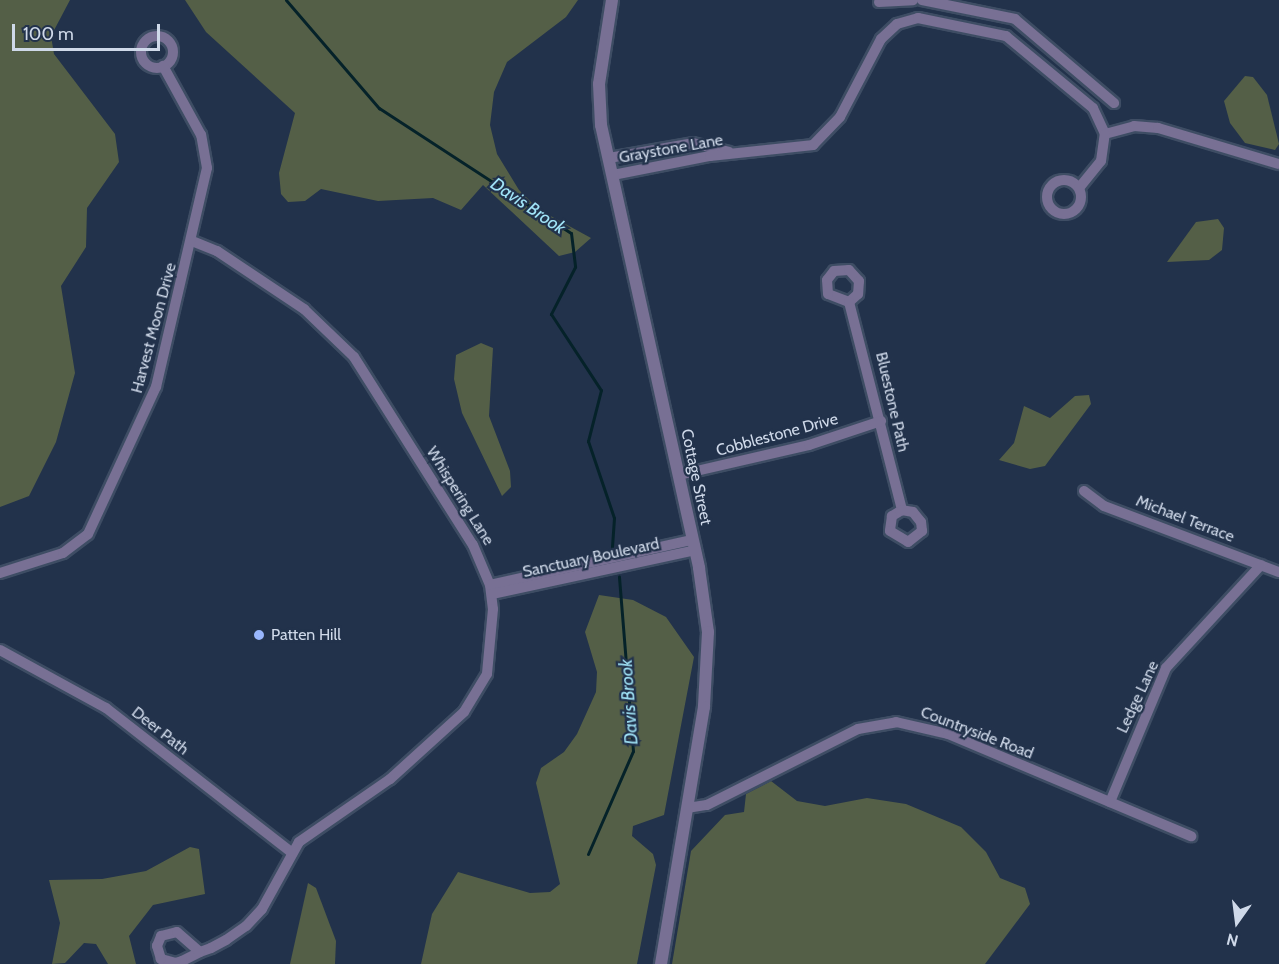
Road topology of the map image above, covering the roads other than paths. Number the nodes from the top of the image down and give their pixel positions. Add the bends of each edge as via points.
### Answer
1 (612, 0) edge
2 (908, 0) edge
3 (913, 0) edge
4 (922, 0) edge
5 (879, 2) dead end
6 (1015, 19) junction
7 (908, 21) junction
8 (1006, 36) junction
9 (163, 66) dead end
10 (1077, 68) junction
11 (1064, 83) junction
12 (1114, 102) dead end
13 (1105, 134) junction
14 (734, 154) junction
15 (609, 158) junction
16 (1279, 164) edge
17 (613, 175) junction
18 (1079, 188) dead end
19 (192, 241) junction
20 (849, 302) dead end
21 (881, 421) junction
22 (679, 475) junction
23 (1084, 491) dead end
24 (902, 510) dead end
25 (694, 545) junction
26 (1261, 565) junction
27 (1279, 572) edge
28 (0, 573) edge
29 (491, 589) junction
30 (0, 650) edge
31 (1110, 802) junction
32 (687, 808) junction
33 (1191, 836) dead end
34 (291, 852) junction
35 (201, 952) dead end
36 (661, 964) edge

1 - 15 street, Cottage Street via 599,98
2 - 3 street
2 - 5 street
2 - 7 street
4 - 6 street
6 - 8 street
6 - 10 street
7 - 8 street via 918,18
7 - 14 street, Graystone Lane via 897,24 868,55 827,135 813,145
8 - 11 street
9 - 19 street, Harvest Moon Drive via 195,121 207,156
10 - 11 street
10 - 12 street
11 - 13 street via 1093,108
13 - 16 street via 1134,126
13 - 18 street via 1101,161
14 - 15 street, Graystone Lane via 693,143
14 - 17 street, Graystone Lane
15 - 17 street, Cottage Street
17 - 22 street, Cottage Street
19 - 28 street, Harvest Moon Drive via 156,387 94,524 63,553
19 - 29 street, Whispering Lane via 217,251 304,309 343,344 473,544
20 - 21 street, Bluestone Path
21 - 22 street, Cobblestone Drive via 809,445
21 - 24 street, Bluestone Path
22 - 25 street, Cottage Street
23 - 26 street, Michael Terrace via 1104,506
25 - 29 street, Sanctuary Boulevard
25 - 32 street, Cottage Street via 708,669
26 - 27 street, Michael Terrace
26 - 31 street, Ledge Lane via 1166,668
29 - 34 street, Whispering Lane via 491,658 475,700 395,775 321,823
30 - 34 street, Deer Path via 106,708
31 - 32 street, Countryside Road via 948,735 896,722 858,729 707,805
31 - 33 street, Countryside Road
32 - 36 street, Cottage Street
34 - 35 street, Whispering Lane via 255,918

